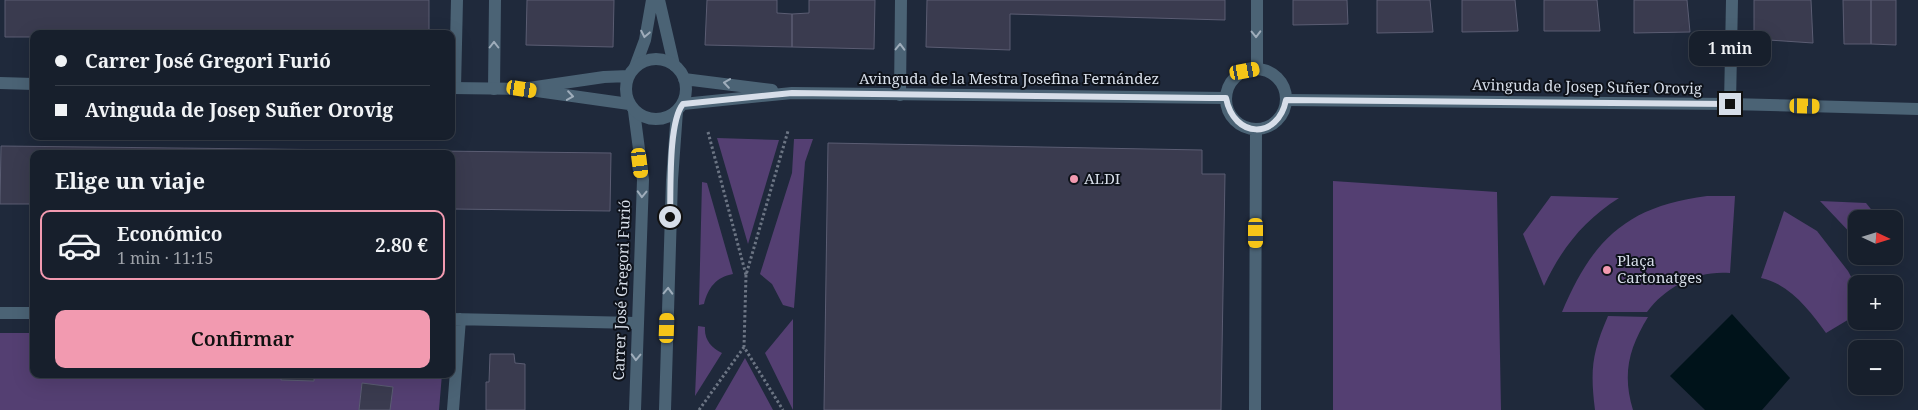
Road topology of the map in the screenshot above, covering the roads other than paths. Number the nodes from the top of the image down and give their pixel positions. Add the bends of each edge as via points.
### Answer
1 (457, 0) edge
2 (495, 0) edge
3 (652, 0) edge
4 (659, 0) edge
5 (901, 0) edge
6 (1257, 0) edge
7 (1732, 0) edge
8 (455, 44) edge
9 (674, 65) junction
10 (1257, 69) junction
11 (632, 72) junction
12 (684, 79) junction
13 (0, 84) edge
14 (30, 84) edge
15 (455, 88) edge
16 (494, 89) junction
17 (522, 89) junction
18 (792, 93) junction
19 (900, 95) junction
20 (1226, 98) junction
21 (1286, 100) junction
22 (1730, 104) junction
23 (632, 107) junction
24 (680, 108) junction
25 (1918, 109) edge
26 (1256, 130) junction
27 (0, 312) edge
28 (30, 313) edge
29 (456, 319) edge
30 (637, 323) junction
31 (455, 349) edge
32 (454, 378) edge
33 (453, 410) edge
34 (635, 410) edge
35 (665, 410) edge
36 (1255, 410) edge

1 - 8 street
16 -> 2 street
3 -> 11 street via 645,40
4 - 9 street
19 -> 5 street
6 -> 10 street
7 - 22 street
9 - 11 street via 650,59
9 - 12 street
10 - 20 street via 1235,77
10 - 21 street via 1278,78
11 - 17 street
11 - 23 street via 626,85
18 -> 12 street, Avinguda de la Mestra Josefina Fernández
12 - 24 street via 686,96
13 - 14 street
15 - 16 street
16 - 17 street
17 -> 23 street
18 - 19 street, Avinguda de la Mestra Josefina Fernández
18 - 24 street, Avinguda de la Mestra Josefina Fernández
19 - 20 street, Avinguda de la Mestra Josefina Fernández
20 - 26 street via 1234,120
21 - 22 street, Avinguda de Josep Suñer Orovig
21 - 26 street via 1277,121
22 - 25 street, Avinguda de Josep Suñer Orovig
23 - 24 street via 651,119 669,117
23 -> 30 street, Carrer José Gregori Furió via 643,180
35 -> 24 street via 672,170
26 - 36 street
27 - 28 street
29 - 30 street
29 - 31 street
30 -> 34 street, Carrer José Gregori Furió
32 - 33 street

